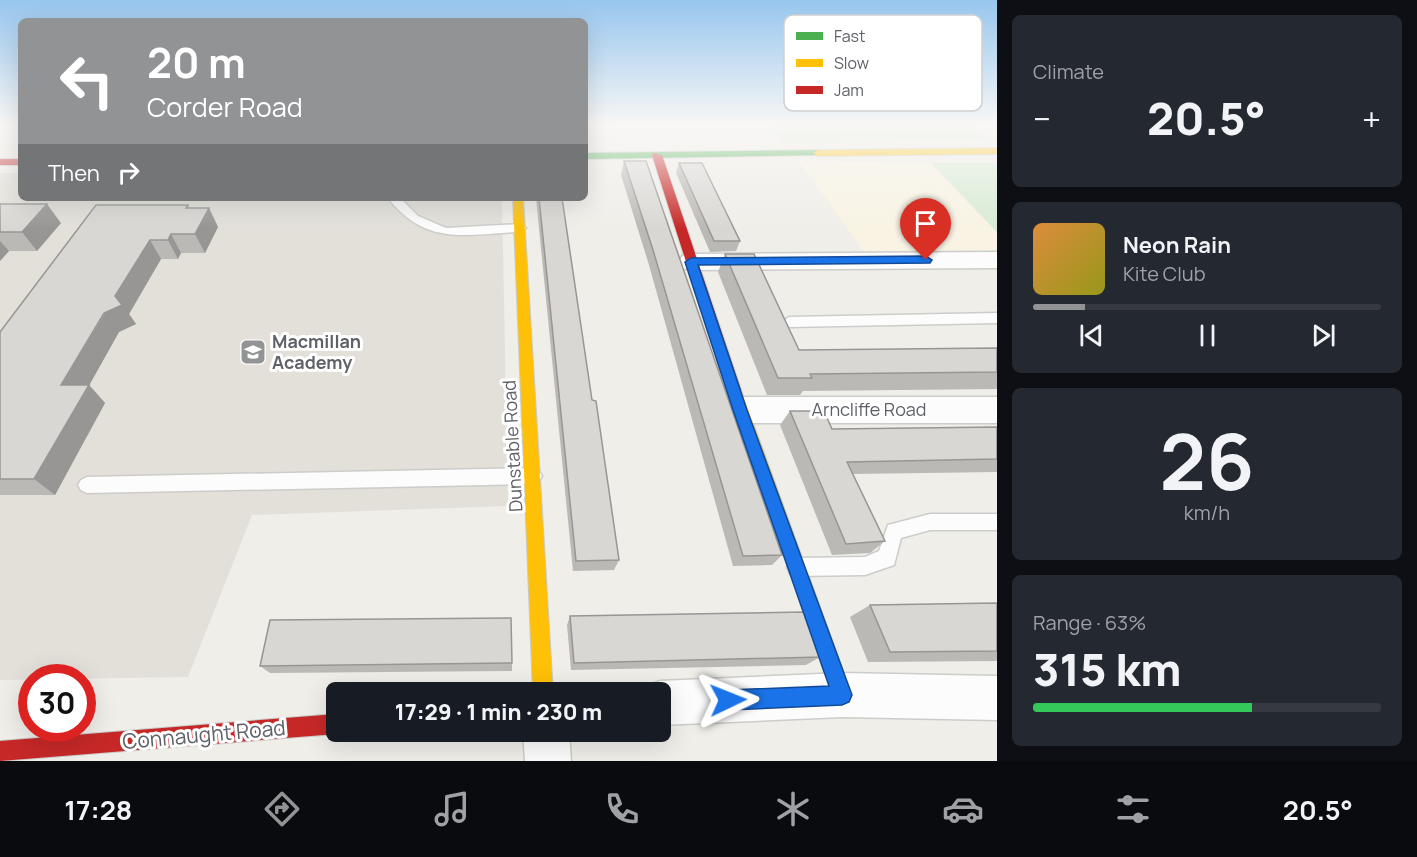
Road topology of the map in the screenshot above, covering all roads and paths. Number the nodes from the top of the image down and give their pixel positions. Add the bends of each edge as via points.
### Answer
1 (658, 159) edge
2 (0, 162) edge
3 (18, 162) edge
4 (397, 201) edge
5 (518, 201) edge
6 (520, 228) junction
7 (997, 260) edge
8 (691, 262) junction
9 (997, 318) edge
10 (789, 322) edge
11 (740, 410) junction
12 (997, 410) edge
13 (533, 476) junction
14 (87, 485) dead end
15 (997, 522) edge
16 (796, 567) junction
17 (542, 682) edge
18 (842, 695) junction
19 (997, 698) edge
20 (671, 703) edge
21 (326, 725) edge
22 (547, 742) edge
23 (0, 751) edge
24 (548, 761) edge

1 - 8 street
2 - 3 street
4 - 6 lane via 414,218 444,232
5 - 6 street, Dunstable Road
6 - 13 street, Dunstable Road
7 - 8 street
8 - 11 street
9 - 10 lane
11 - 12 street, Arncliffe Road
11 - 16 street
13 - 14 lane
13 - 17 street, Dunstable Road
15 - 16 lane via 930,522 894,531 886,558 866,566
16 - 18 street
18 - 19 street
18 - 20 street
21 - 23 street, Connaught Road
22 - 24 street

